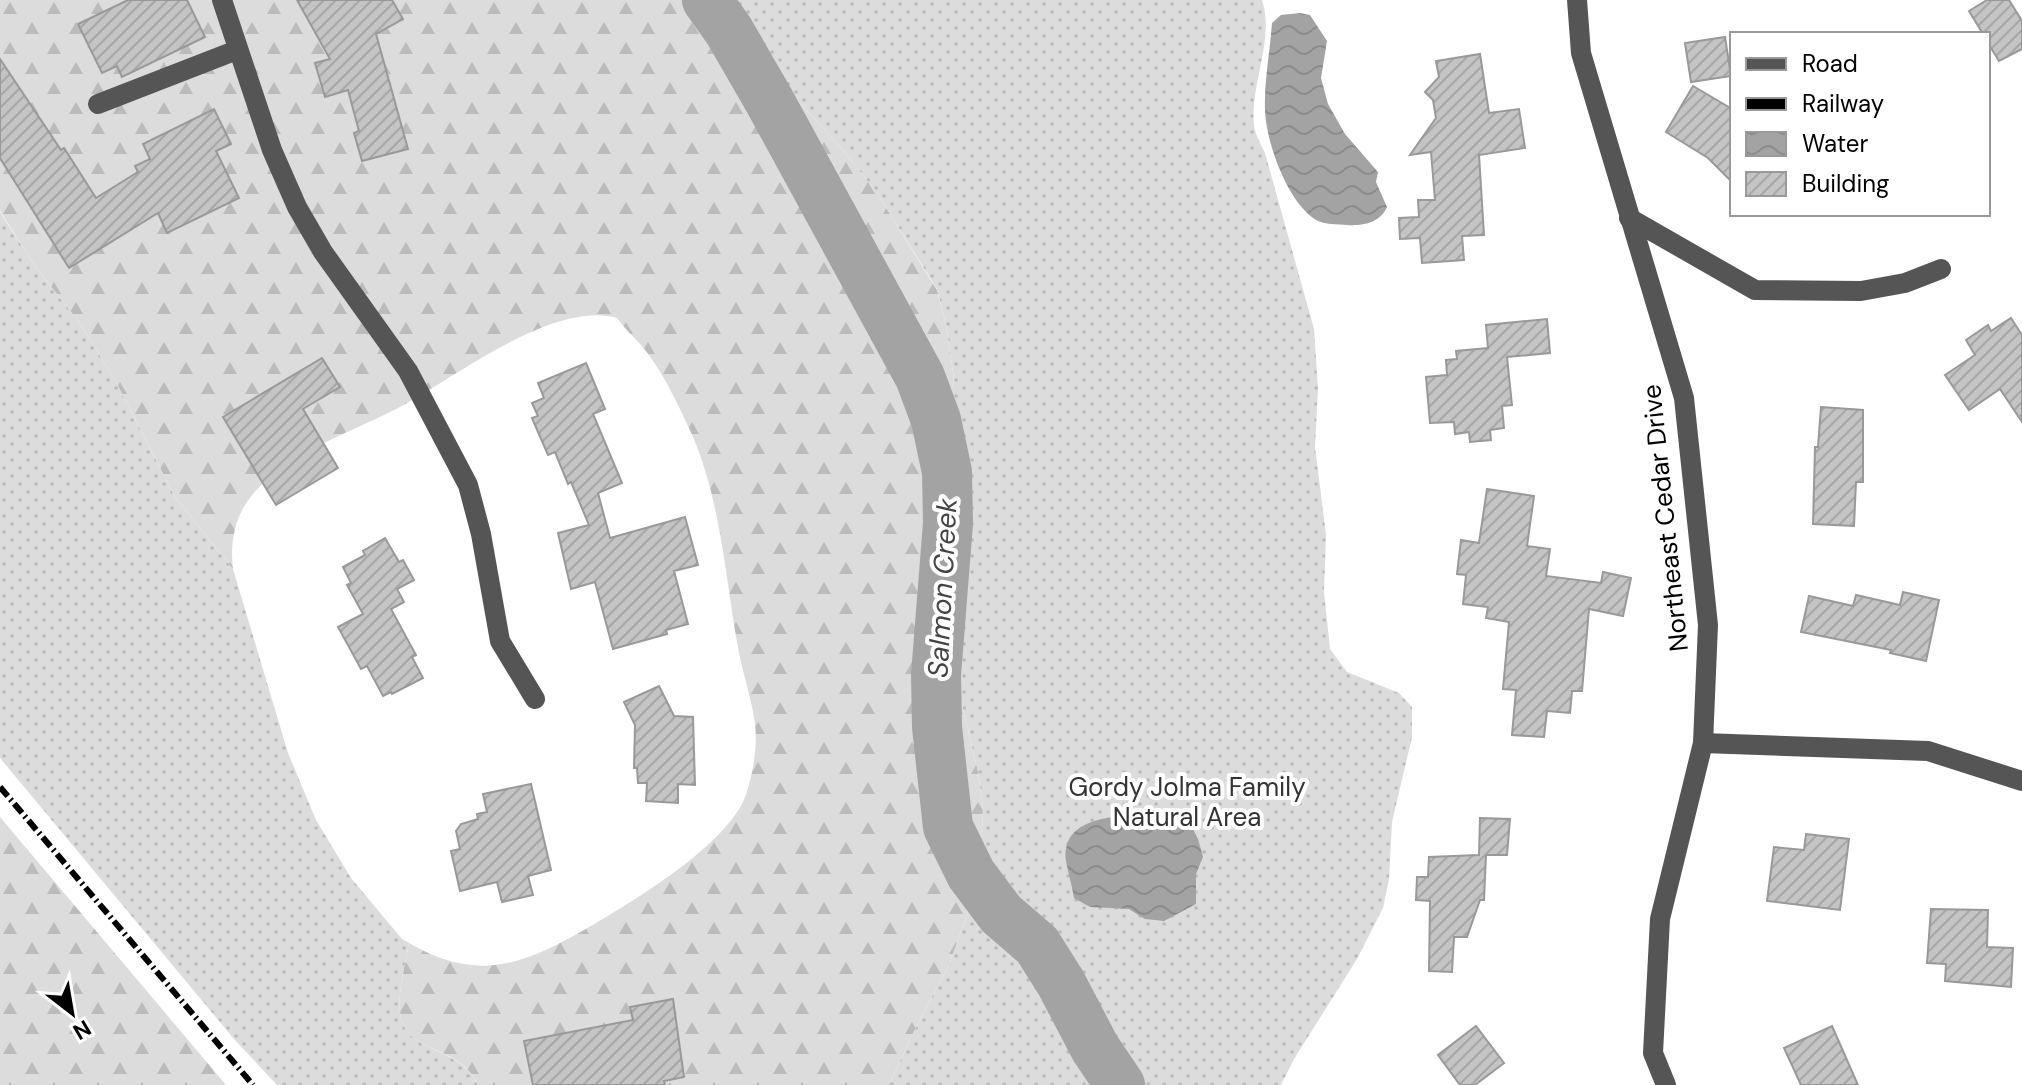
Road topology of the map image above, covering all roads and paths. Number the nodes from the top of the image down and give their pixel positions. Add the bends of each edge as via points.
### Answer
1 (222, 0) edge
2 (1577, 0) edge
3 (237, 50) junction
4 (98, 104) dead end
5 (1629, 218) junction
6 (1941, 269) dead end
7 (535, 699) dead end
8 (1703, 743) junction
9 (2022, 781) edge
10 (1666, 1085) edge

1 - 3 street
2 - 5 street, Northeast Cedar Drive via 1581,53
3 - 4 street
3 - 7 street via 297,207 408,371 468,485 500,641
5 - 6 street via 1755,290 1861,291
5 - 8 street, Northeast Cedar Drive via 1684,398 1708,625
8 - 9 street via 1928,751
8 - 10 street, Northeast Cedar Drive via 1660,919 1653,1053

